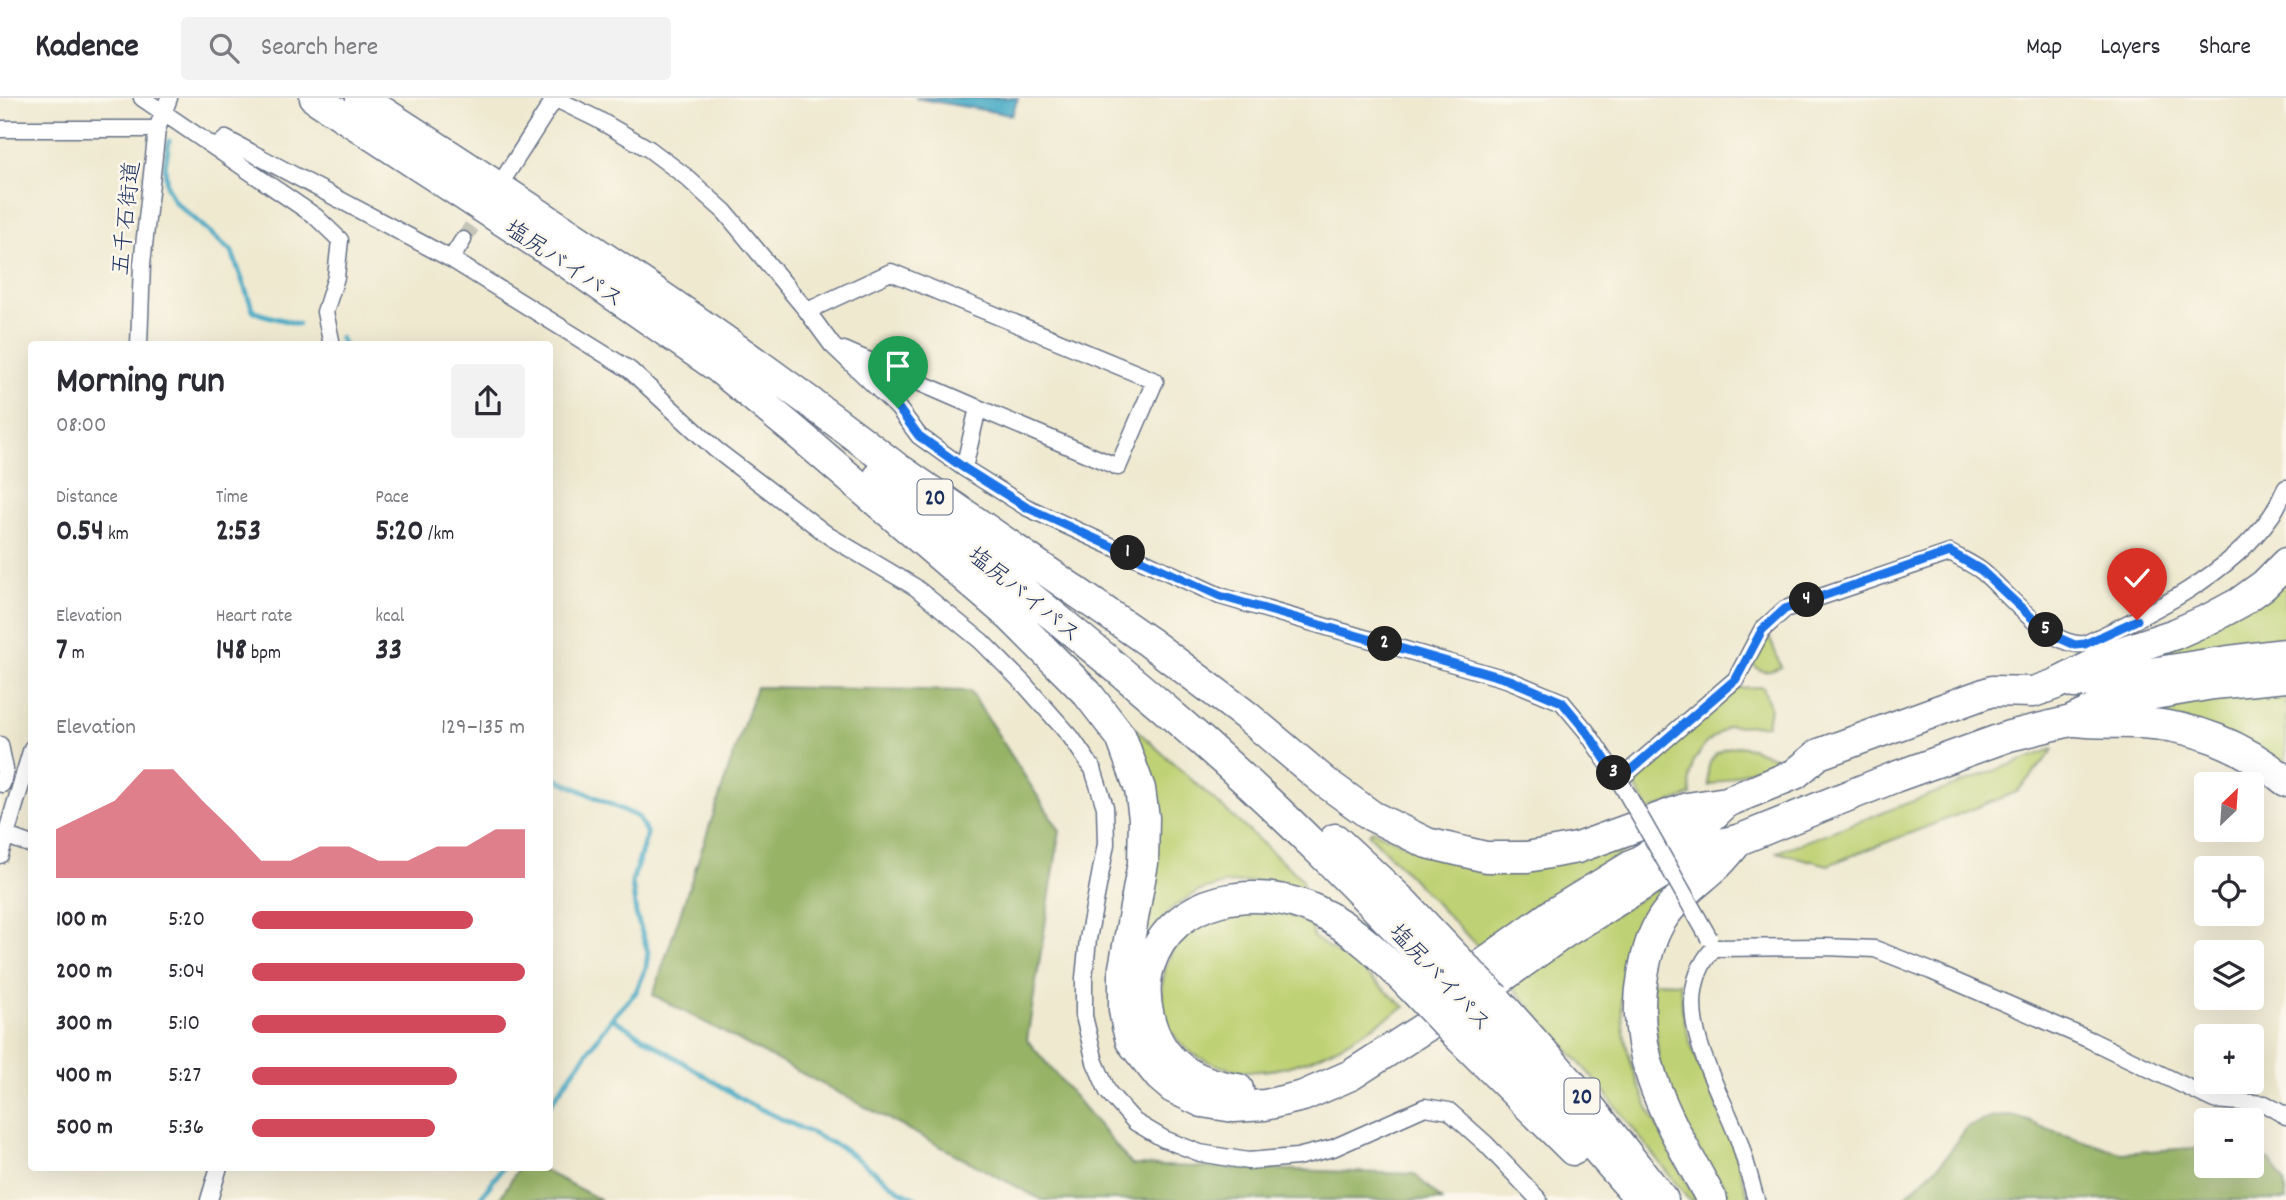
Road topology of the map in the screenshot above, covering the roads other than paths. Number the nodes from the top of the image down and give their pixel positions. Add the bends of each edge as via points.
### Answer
1 (142, 98) edge
2 (307, 98) edge
3 (315, 98) edge
4 (554, 98) edge
5 (166, 104) edge
6 (359, 111) edge
7 (0, 129) edge
8 (157, 129) junction
9 (215, 148) junction
10 (504, 178) dead end
11 (463, 240) tunnel mouth
12 (451, 259) junction
13 (807, 311) junction
14 (139, 341) edge
15 (331, 341) edge
16 (832, 345) junction
17 (721, 370) junction
18 (978, 408) junction
19 (964, 468) junction
20 (902, 471) junction
21 (2286, 488) edge
22 (2286, 563) edge
23 (2286, 654) edge
24 (2286, 677) edge
25 (2045, 688) junction
26 (2058, 724) junction
27 (0, 745) edge
28 (28, 762) edge
29 (2286, 781) edge
30 (1621, 782) junction
31 (2, 784) dead end
32 (1727, 802) junction
33 (7, 836) junction
34 (1741, 839) junction
35 (28, 844) edge
36 (0, 855) edge
37 (1712, 943) junction
38 (1448, 966) junction
39 (1484, 1004) junction
40 (2286, 1116) edge
41 (218, 1171) edge
42 (209, 1200) edge
43 (1539, 1200) edge
44 (1622, 1200) edge
45 (1642, 1200) edge
46 (1663, 1200) edge
47 (1712, 1200) edge
48 (1756, 1200) edge

1 - 5 street
2 - 6 street
3 - 6 highway, 塩尻バイパス / 20
4 - 10 street
4 - 13 street via 649,149 685,176 725,212
5 - 8 street, 五千石街道
5 - 9 street
6 - 17 highway, 塩尻バイパス / 20
6 - 20 highway, 塩尻バイパス / 20 via 657,295
7 - 8 street
8 - 14 street, 五千石街道 via 142,264
9 - 12 street via 226,139
9 - 15 street via 315,216 340,240 336,277 325,312
11 - 12 street
12 - 43 street via 630,370 715,449 829,536 915,587 981,641 1072,737 1093,769 1105,807 1106,844 1083,978 1084,1016 1108,1092 1135,1122 1200,1153 1248,1161 1333,1148 1425,1107 1449,1111
13 - 16 street
13 - 18 street via 891,272 1155,381 1118,467
16 - 18 street
16 - 19 street via 898,408 919,436
17 - 34 highway via 1011,617 1087,693 1121,737 1140,789 1144,818 1143,863 1124,968 1126,1018 1132,1041 1158,1076 1188,1096 1220,1105 1265,1105 1303,1097 1351,1075 1676,864 1701,849
17 - 38 highway, 塩尻バイパス / 20 via 810,426 1052,615 1203,743
18 - 19 street
19 - 30 street via 1026,507 1220,596 1510,680 1562,702
20 - 32 highway via 1149,642 1372,816 1427,843 1486,858 1548,855 1687,808
20 - 38 highway, 塩尻バイパス / 20 via 1064,599 1213,726 1403,902
21 - 30 street via 2248,544 2221,565 2179,597 2085,644 2075,645 2048,633 1981,570 1950,552 1785,609 1762,630 1736,679
22 - 25 highway via 2264,585 2220,613 2115,654
23 - 25 highway
24 - 26 highway via 2113,701
25 - 32 highway via 1992,691 1972,698 1819,754 1794,774
26 - 29 highway via 2180,727 2239,749
26 - 34 highway via 2009,736
27 - 31 street via 5,769
28 - 33 street
30 - 37 street, bridge
32 - 44 highway, bridge via 1696,831 1554,912 1372,1044 1301,1080 1241,1089 1213,1084 1175,1064 1159,1042 1150,1018 1146,992 1150,964 1163,940 1185,918 1219,900 1262,897 1317,911 1382,958 1416,992 1449,1027
33 - 35 street
33 - 36 street
34 - 47 highway via 1662,919 1649,948 1640,989 1640,1028 1654,1086
37 - 40 street via 1875,949 2055,1024 2214,1100 2264,1104
37 - 48 street via 1692,988 1696,1032 1738,1139
38 - 39 highway, 塩尻バイパス / 20, bridge
39 - 45 highway, 塩尻バイパス / 20
39 - 46 highway, 塩尻バイパス / 20 via 1575,1088
41 - 42 street

